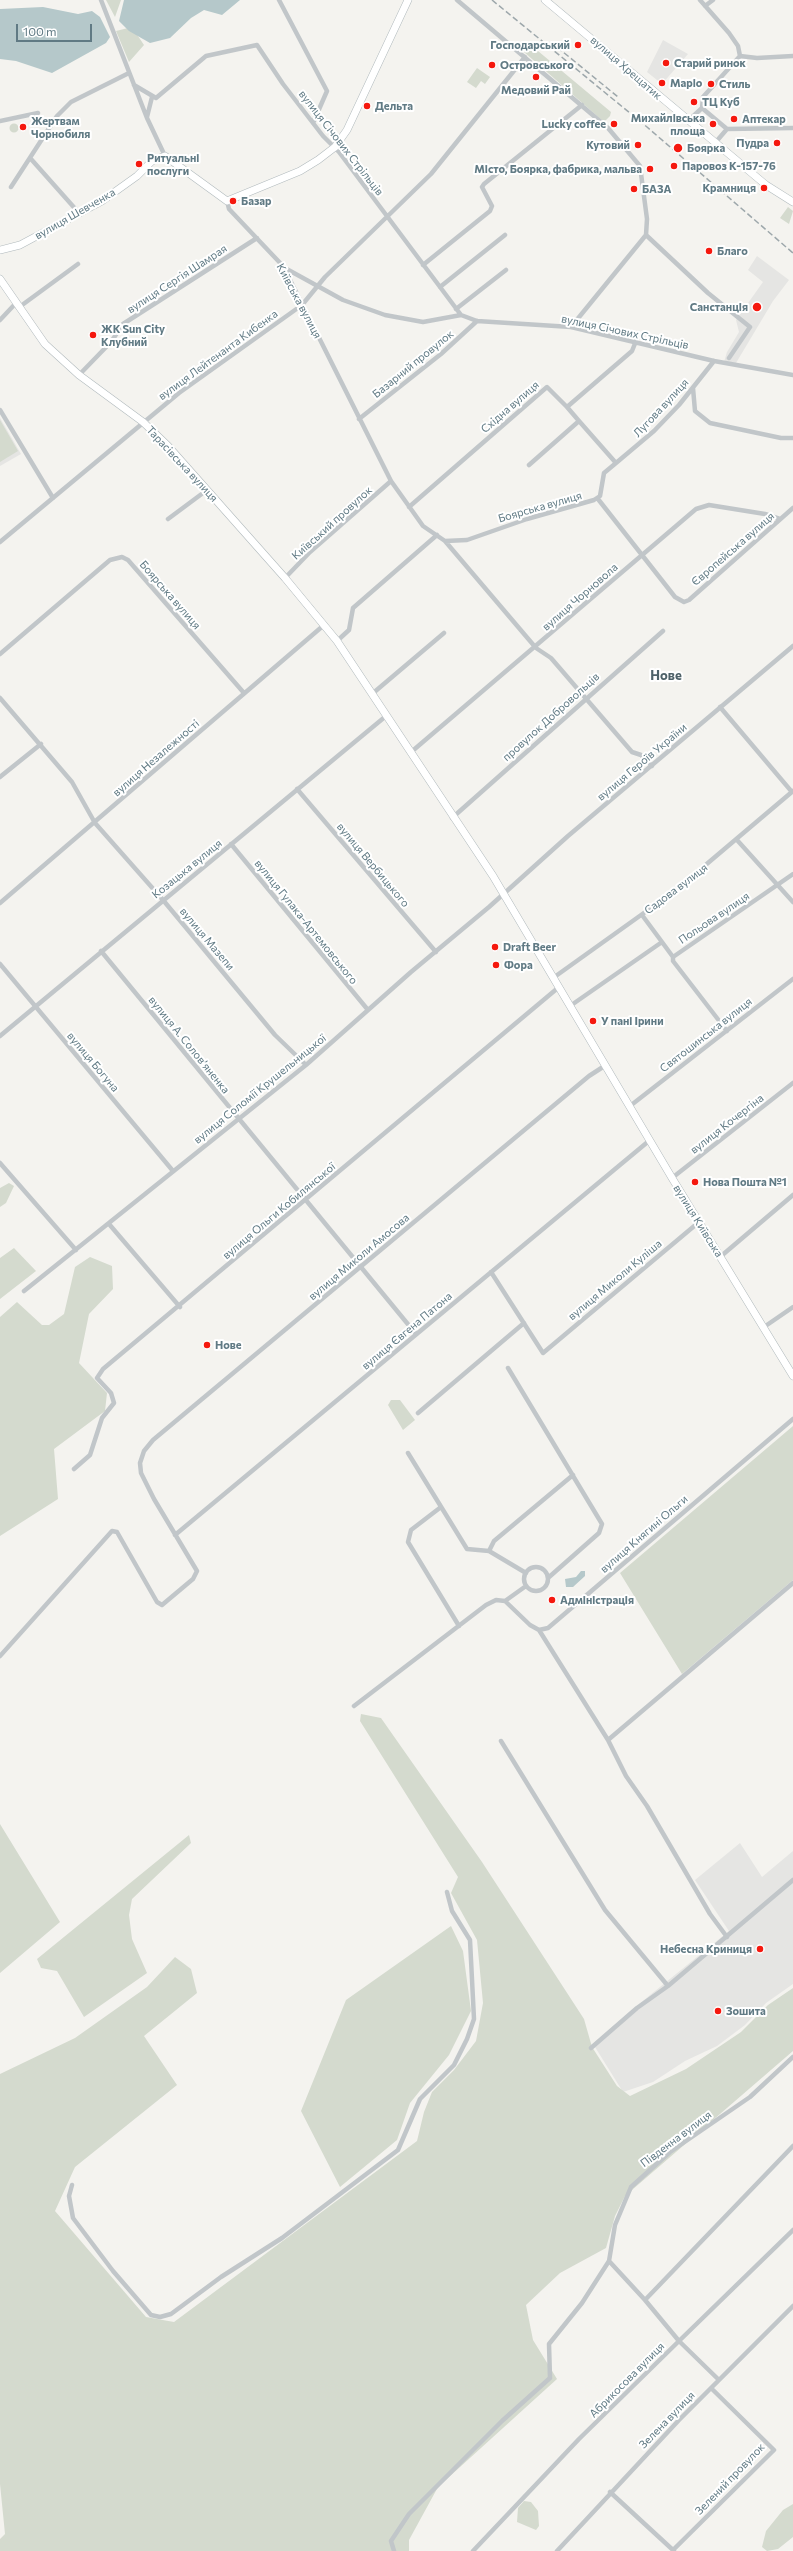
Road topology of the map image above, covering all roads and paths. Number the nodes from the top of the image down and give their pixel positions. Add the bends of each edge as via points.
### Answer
1 (101, 0) edge
2 (279, 0) edge
3 (408, 0) edge
4 (457, 0) edge
5 (545, 0) edge
6 (700, 0) edge
7 (713, 0) edge
8 (705, 6) junction
9 (740, 56) junction
10 (793, 56) edge
11 (525, 57) junction
12 (129, 73) junction
13 (134, 85) junction
14 (152, 97) junction
15 (582, 106) junction
16 (702, 108) junction
17 (38, 113) dead end
18 (147, 118) junction
19 (0, 121) edge
20 (688, 121) junction
21 (313, 123) junction
22 (793, 128) edge
23 (727, 129) junction
24 (715, 143) junction
25 (335, 147) junction
26 (165, 156) junction
27 (31, 158) junction
28 (11, 186) dead end
29 (227, 201) junction
30 (793, 202) edge
31 (78, 213) junction
32 (386, 216) junction
33 (505, 234) dead end
34 (646, 235) junction
35 (257, 238) junction
36 (0, 250) edge
37 (78, 264) dead end
38 (422, 264) junction
39 (283, 266) junction
40 (506, 270) dead end
41 (0, 279) edge
42 (316, 287) junction
43 (440, 287) junction
44 (302, 305) junction
45 (17, 306) junction
46 (456, 309) junction
47 (461, 315) junction
48 (0, 320) edge
49 (477, 321) junction
50 (571, 327) junction
51 (636, 341) junction
52 (729, 358) dead end
53 (714, 361) junction
54 (79, 375) junction
55 (793, 375) edge
56 (693, 388) junction
57 (567, 407) junction
58 (0, 410) edge
59 (360, 419) junction
60 (579, 421) junction
61 (143, 422) junction
62 (793, 438) edge
63 (616, 463) junction
64 (529, 465) dead end
65 (391, 482) junction
66 (207, 490) junction
67 (53, 498) junction
68 (598, 498) junction
69 (409, 507) junction
70 (793, 508) edge
71 (168, 519) dead end
72 (780, 519) junction
73 (437, 535) junction
74 (445, 541) junction
75 (0, 542) edge
76 (642, 556) junction
77 (285, 578) junction
78 (324, 625) junction
79 (663, 631) dead end
80 (444, 633) dead end
81 (337, 641) junction
82 (793, 646) edge
83 (536, 648) junction
84 (0, 654) edge
85 (244, 693) junction
86 (372, 694) junction
87 (0, 698) edge
88 (585, 699) junction
89 (720, 707) junction
90 (386, 716) junction
91 (41, 744) junction
92 (410, 754) junction
93 (652, 766) junction
94 (0, 777) edge
95 (297, 789) junction
96 (793, 792) edge
97 (452, 818) junction
98 (95, 823) junction
99 (737, 840) junction
100 (231, 844) junction
101 (793, 874) edge
102 (779, 885) junction
103 (504, 894) junction
104 (162, 900) junction
105 (0, 902) edge
106 (793, 902) edge
107 (642, 915) junction
108 (662, 942) junction
109 (101, 951) junction
110 (436, 952) junction
111 (673, 957) junction
112 (0, 964) edge
113 (553, 978) junction
114 (793, 979) edge
115 (559, 987) junction
116 (35, 1006) junction
117 (570, 1006) junction
118 (368, 1010) junction
119 (727, 1031) junction
120 (0, 1036) edge
121 (306, 1065) junction
122 (606, 1065) junction
123 (793, 1083) edge
124 (630, 1106) junction
125 (239, 1120) junction
126 (650, 1140) junction
127 (0, 1163) edge
128 (173, 1171) junction
129 (672, 1178) junction
130 (793, 1195) edge
131 (305, 1200) junction
132 (699, 1222) junction
133 (109, 1224) junction
134 (76, 1250) junction
135 (720, 1257) junction
136 (362, 1266) junction
137 (491, 1272) junction
138 (24, 1291) dead end
139 (180, 1307) junction
140 (793, 1307) edge
141 (524, 1323) junction
142 (764, 1327) junction
143 (416, 1334) junction
144 (508, 1368) dead end
145 (793, 1376) edge
146 (418, 1413) dead end
147 (793, 1419) edge
148 (408, 1453) dead end
149 (74, 1469) dead end
150 (573, 1475) junction
151 (441, 1507) junction
152 (175, 1535) junction
153 (489, 1551) junction
154 (526, 1573) junction
155 (548, 1578) junction
156 (793, 1583) edge
157 (526, 1586) junction
158 (505, 1601) junction
159 (459, 1626) junction
160 (538, 1630) junction
161 (0, 1656) edge
162 (354, 1706) dead end
163 (608, 1740) junction
164 (501, 1741) dead end
165 (793, 1880) edge
166 (447, 1892) dead end
167 (727, 1937) junction
168 (668, 1986) junction
169 (591, 2048) dead end
170 (793, 2057) edge
171 (793, 2146) edge
172 (72, 2185) dead end
173 (793, 2230) edge
174 (609, 2261) junction
175 (645, 2300) junction
176 (793, 2306) edge
177 (679, 2341) junction
178 (719, 2380) junction
179 (711, 2388) junction
180 (610, 2492) junction
181 (394, 2551) edge
182 (473, 2551) edge
183 (557, 2551) edge
184 (673, 2551) edge

1 - 12 street, Київська вулиця
2 - 21 street via 327,91
3 - 25 street via 347,130
4 - 11 street
5 - 20 street, вулиця Хрещатик
6 - 8 street
7 - 8 street
8 - 9 street via 738,46
9 - 10 street
9 - 16 street via 703,97
11 - 15 street
11 - 32 street, вулиця Лейтенанта Кибенка via 431,174
12 - 13 street, Київська вулиця
12 - 27 street via 71,102 57,116
13 - 14 street
13 - 18 street, Київська вулиця
14 - 18 street
14 - 21 street, вулиця Січових Стрільців via 165,92 189,68 206,56 257,45
15 - 34 street via 618,138 640,166 647,220
15 - 38 street via 484,184 482,187 492,206 490,211
16 - 20 street
16 - 23 street
17 - 19 street
18 - 26 street, Київська вулиця
20 - 24 street, вулиця Хрещатик
21 - 25 street, вулиця Січових Стрільців
22 - 23 street
23 - 24 street
24 - 30 street via 766,185
25 - 29 street via 300,171
25 - 32 street, вулиця Січових Стрільців
26 - 29 street, Київська вулиця
26 - 31 street, вулиця Шевченка via 152,161 124,186
27 - 28 street
27 - 31 street
29 - 35 street, Київська вулиця via 229,209
31 - 36 street, вулиця Шевченка via 20,245
32 - 38 street, вулиця Січових Стрільців
32 - 42 street, вулиця Лейтенанта Кибенка
33 - 43 street
34 - 50 street
34 - 52 street via 708,293 750,327
35 - 39 street, Київська вулиця
35 - 54 street, вулиця Сергія Шамрая via 123,324 112,342
37 - 45 street
38 - 43 street, вулиця Січових Стрільців
39 - 42 street
39 - 44 street, Київська вулиця
40 - 46 street
41 - 45 street, Тарасівська вулиця
42 - 44 street, вулиця Лейтенанта Кибенка
42 - 47 street via 350,303 404,319 423,322
43 - 46 street, вулиця Січових Стрільців
44 - 59 street, Київська вулиця
44 - 61 street, вулиця Лейтенанта Кибенка via 179,393
45 - 48 street
45 - 54 street, Тарасівська вулиця via 46,344
46 - 47 street, вулиця Січових Стрільців
47 - 49 street, вулиця Січових Стрільців
49 - 50 street, вулиця Січових Стрільців
49 - 59 street, Базарний провулок via 441,354
50 - 51 street, вулиця Січових Стрільців
51 - 53 street, вулиця Січових Стрільців
51 - 57 street via 632,351
53 - 55 street, вулиця Січових Стрільців
53 - 56 street, Лугова вулиця
54 - 61 street, Тарасівська вулиця
56 - 62 street via 694,411 710,422 781,438
56 - 63 street, Лугова вулиця via 654,431
57 - 60 street
57 - 69 street, Східна вулиця via 547,387
58 - 67 street
59 - 65 street, Київська вулиця
60 - 63 street
60 - 64 street
61 - 66 street, Тарасівська вулиця
61 - 67 street, вулиця Лейтенанта Кибенка
63 - 68 street, Боярська вулиця via 604,473
65 - 69 street, Київська вулиця
65 - 77 street, Київський провулок via 310,552
66 - 71 street
66 - 77 street, Тарасівська вулиця
67 - 75 street, вулиця Лейтенанта Кибенка
68 - 74 street, Боярська вулиця via 527,518 467,540
68 - 76 street
69 - 73 street, Київська вулиця via 423,526
70 - 72 street, Європейська вулиця
72 - 76 street, вулиця Чорновола via 765,514 703,506
72 - 76 street, Європейська вулиця via 684,602 675,597
73 - 74 street, Київська вулиця
73 - 81 street via 353,608 349,630
74 - 83 street, Київська вулиця
76 - 83 street, вулиця Чорновола
77 - 78 street, Тарасівська вулиця
78 - 81 street, Тарасівська вулиця
78 - 85 street, вулиця Незалежності
79 - 88 street, провулок Добровольців
80 - 86 street
81 - 86 street, Тарасівська вулиця
82 - 89 street, вулиця Героїв України
83 - 88 street, Київська вулиця via 551,658
83 - 92 street, вулиця Чорновола
84 - 85 street, Боярська вулиця via 110,560 122,557 128,560
85 - 98 street, вулиця Незалежності
86 - 90 street, Тарасівська вулиця
87 - 91 street, вулиця Мазепи
88 - 93 street, Київська вулиця via 632,752 640,755
88 - 97 street, провулок Добровольців
89 - 93 street, вулиця Героїв України
89 - 96 street
90 - 92 street, Тарасівська вулиця
90 - 95 street, Козацька вулиця
91 - 94 street
91 - 98 street, вулиця Мазепи via 72,782
92 - 97 street, Тарасівська вулиця
93 - 103 street, вулиця Героїв України
95 - 100 street, Козацька вулиця
95 - 110 street, вулиця Вербицького
96 - 99 street, Садова вулиця
97 - 103 street, вулиця Київська
98 - 104 street, вулиця Мазепи
98 - 105 street, вулиця Незалежності
99 - 102 street
99 - 107 street, Садова вулиця
100 - 104 street, Козацька вулиця
100 - 118 street, вулиця Гулака-Артемовського
101 - 102 street, Польова вулиця
102 - 106 street
102 - 111 street, Польова вулиця
103 - 110 street, вулиця Соломії Крушельницької
103 - 113 street, вулиця Київська
104 - 109 street, Козацька вулиця
104 - 121 street, вулиця Мазепи via 275,1036
107 - 108 street
107 - 113 street, Садова вулиця
108 - 111 street, Польова вулиця
108 - 117 street, Польова вулиця
109 - 116 street, Козацька вулиця
109 - 125 street, вулиця А. Соловʼяненка
110 - 118 street, вулиця Соломії Крушельницької
111 - 119 street via 673,961
112 - 116 street, вулиця Богуна
113 - 115 street, вулиця Київська
114 - 119 street, Святошинська вулиця
115 - 117 street, вулиця Київська
115 - 131 street, вулиця Ольги Кобилянської
116 - 120 street, Козацька вулиця
116 - 128 street, вулиця Богуна
117 - 122 street, вулиця Київська
118 - 121 street, вулиця Соломії Крушельницької
119 - 124 street, Святошинська вулиця
121 - 125 street, вулиця Соломії Крушельницької
122 - 124 street, вулиця Київська
122 - 136 street, вулиця Миколи Амосова via 589,1076
123 - 129 street, вулиця Кочергіна
124 - 126 street, вулиця Київська
125 - 128 street, вулиця Соломії Крушельницької
125 - 131 street, вулиця А. Соловʼяненка
126 - 129 street, вулиця Київська
126 - 137 street, вулиця Євгена Патона
127 - 134 street
128 - 133 street, вулиця Соломії Крушельницької
129 - 132 street, вулиця Київська
130 - 135 street
131 - 136 street, вулиця А. Соловʼяненка
131 - 139 street, вулиця Ольги Кобилянської
132 - 135 street, вулиця Київська
132 - 141 street, вулиця Миколи Куліша via 544,1353
133 - 134 street, вулиця Соломії Крушельницької
133 - 139 street
134 - 138 street, вулиця Соломії Крушельницької
135 - 142 street, вулиця Київська
136 - 143 street, вулиця А. Соловʼяненка
136 - 152 street, вулиця Миколи Амосова via 153,1440 144,1451 140,1463 141,1473
137 - 141 street
137 - 143 street, вулиця Євгена Патона
139 - 149 street, вулиця Ольги Кобилянської via 103,1369 97,1378 111,1393 114,1403 102,1418 90,1455
140 - 142 street
141 - 146 street
142 - 145 street, вулиця Київська
143 - 152 street, вулиця Євгена Патона
144 - 150 street
147 - 160 street, вулиця Княгині Ольги via 548,1628
148 - 151 street
150 - 153 street via 494,1541
150 - 155 street via 601,1520 602,1528
151 - 153 street via 467,1549
151 - 159 street via 411,1530 408,1542
152 - 161 street via 197,1571 194,1579 162,1605 157,1602 117,1532 112,1531
153 - 154 street
154 - 155 street via 531,1568 538,1567 544,1570
154 - 157 street
155 - 157 street via 542,1590 533,1590
156 - 163 street
157 - 158 street
158 - 159 street via 496,1600 486,1605
158 - 160 street
159 - 162 street
160 - 163 street
163 - 167 street via 626,1776 647,1806 710,1914
164 - 168 street via 604,1910
165 - 167 street
166 - 172 street via 452,1911 470,1940 474,2019 454,2065 420,2099 404,2141 393,2154 282,2238 221,2277 171,2314 160,2317 151,2315 112,2271 74,2218 69,2196
167 - 168 street
168 - 169 street via 637,2008
170 - 174 street, Південна вулиця via 750,2097 670,2152 638,2178 625,2196 615,2225
171 - 175 street
173 - 177 street
174 - 175 street, Абрикосова вулиця
174 - 181 street via 582,2303 549,2344 550,2378 409,2514 392,2542
175 - 177 street, Абрикосова вулиця
176 - 178 street, Зелена вулиця
177 - 178 street
177 - 182 street, Абрикосова вулиця via 579,2439
178 - 179 street, Зелена вулиця
179 - 180 street, Зелена вулиця
179 - 184 street, Зелений провулок via 774,2450
180 - 183 street, Зелена вулиця
180 - 184 street

